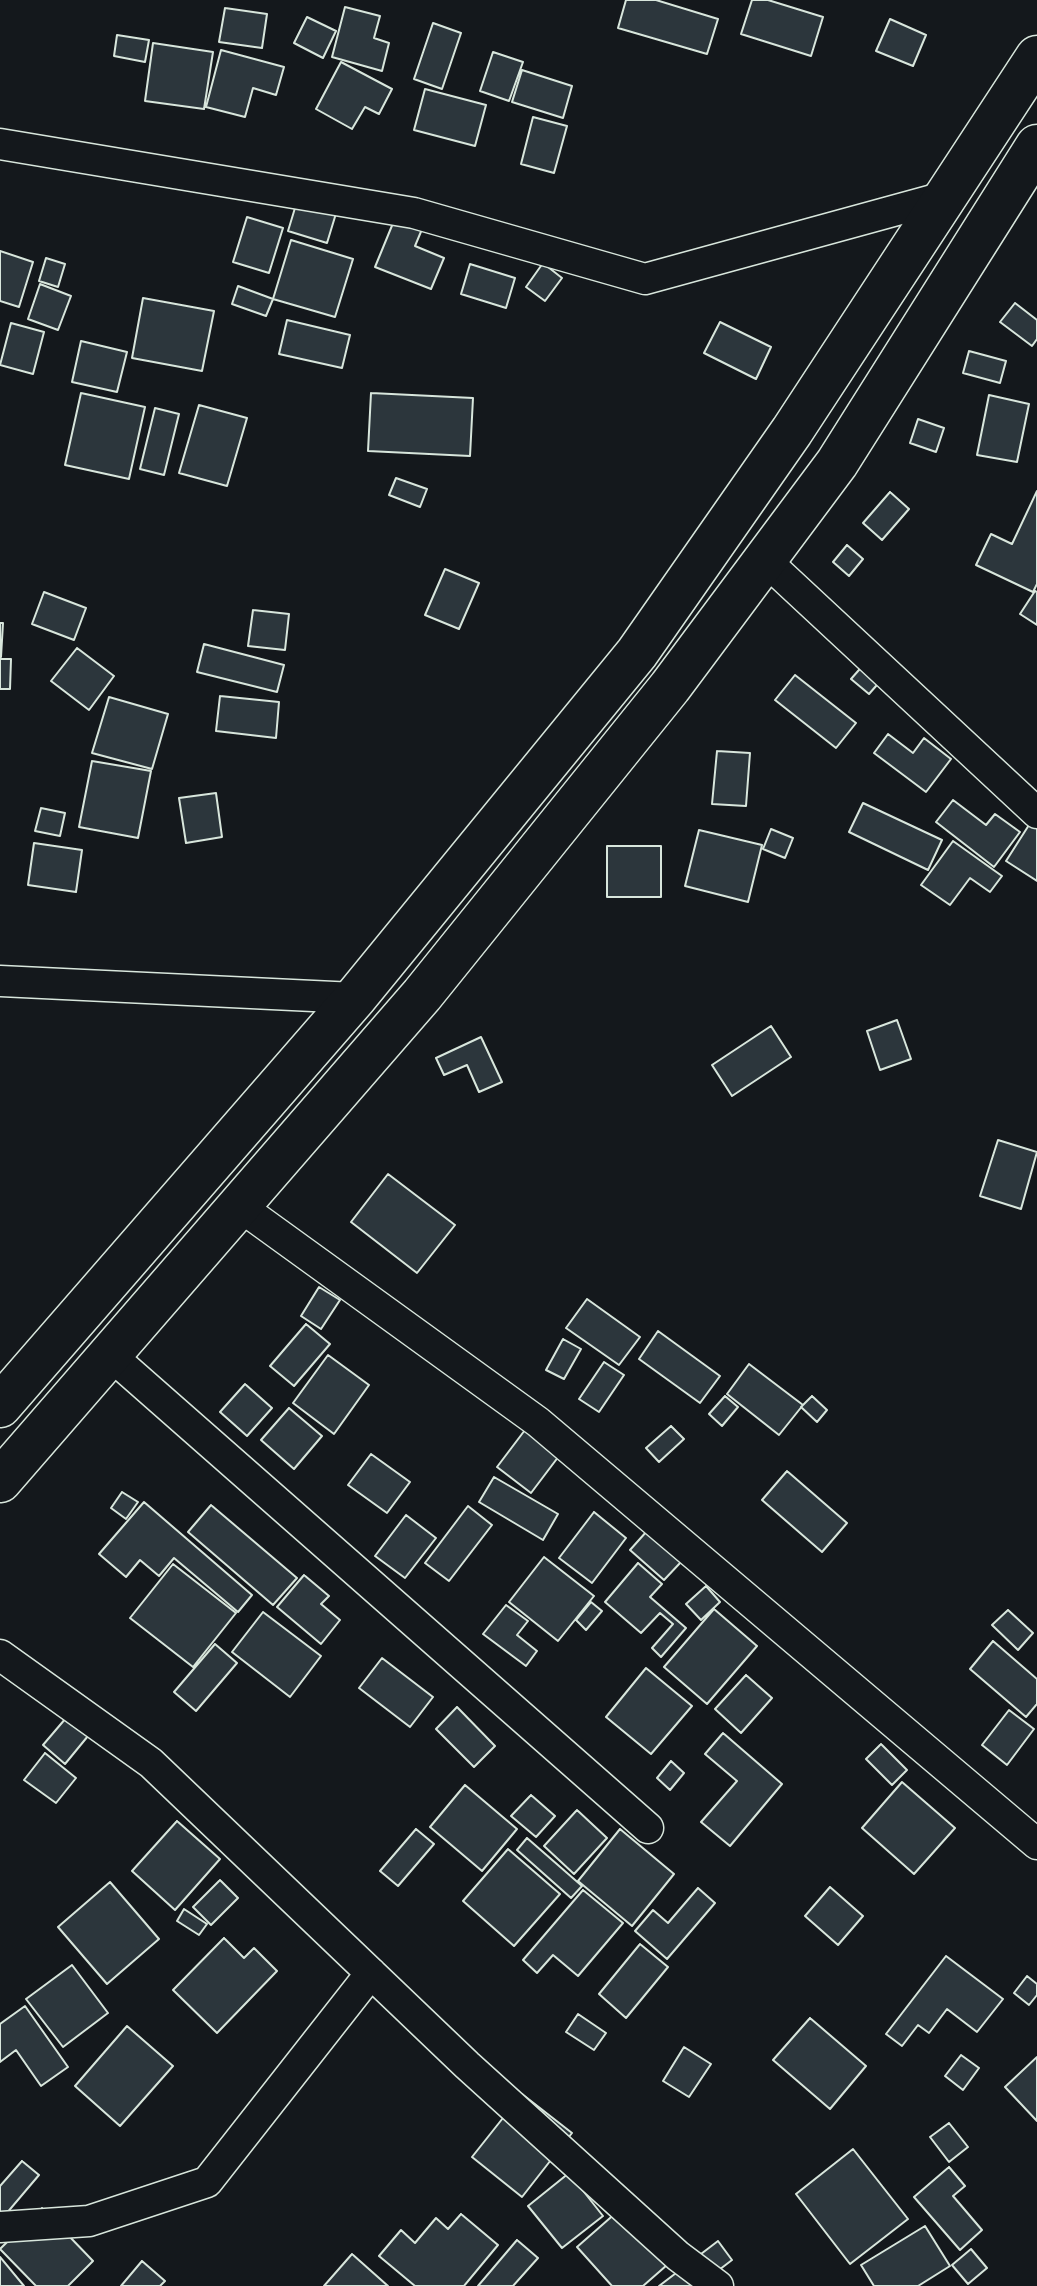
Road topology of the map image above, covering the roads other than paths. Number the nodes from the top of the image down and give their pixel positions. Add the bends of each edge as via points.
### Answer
1 (1037, 57) edge
2 (0, 144) edge
3 (1037, 146) edge
4 (944, 197) junction
5 (765, 560) junction
6 (1037, 813) edge
7 (0, 981) edge
8 (355, 998) junction
9 (238, 1205) junction
10 (108, 1353) junction
11 (0, 1406) edge
12 (0, 1481) edge
13 (0, 1655) edge
14 (648, 1828) dead end
15 (1037, 1844) edge
16 (371, 1973) junction
17 (0, 2227) edge
18 (718, 2286) edge

1 - 4 main road
2 - 4 street via 414,213 645,279
3 - 5 main road via 837,463
4 - 8 main road via 792,431 637,653
5 - 6 street
5 - 9 main road via 670,687 422,995
7 - 8 street
8 - 11 main road
9 - 10 main road
9 - 15 street via 538,1422
10 - 12 main road
10 - 14 street
13 - 16 street via 151,1763
16 - 17 street via 207,2182 89,2221
16 - 18 street via 678,2256

